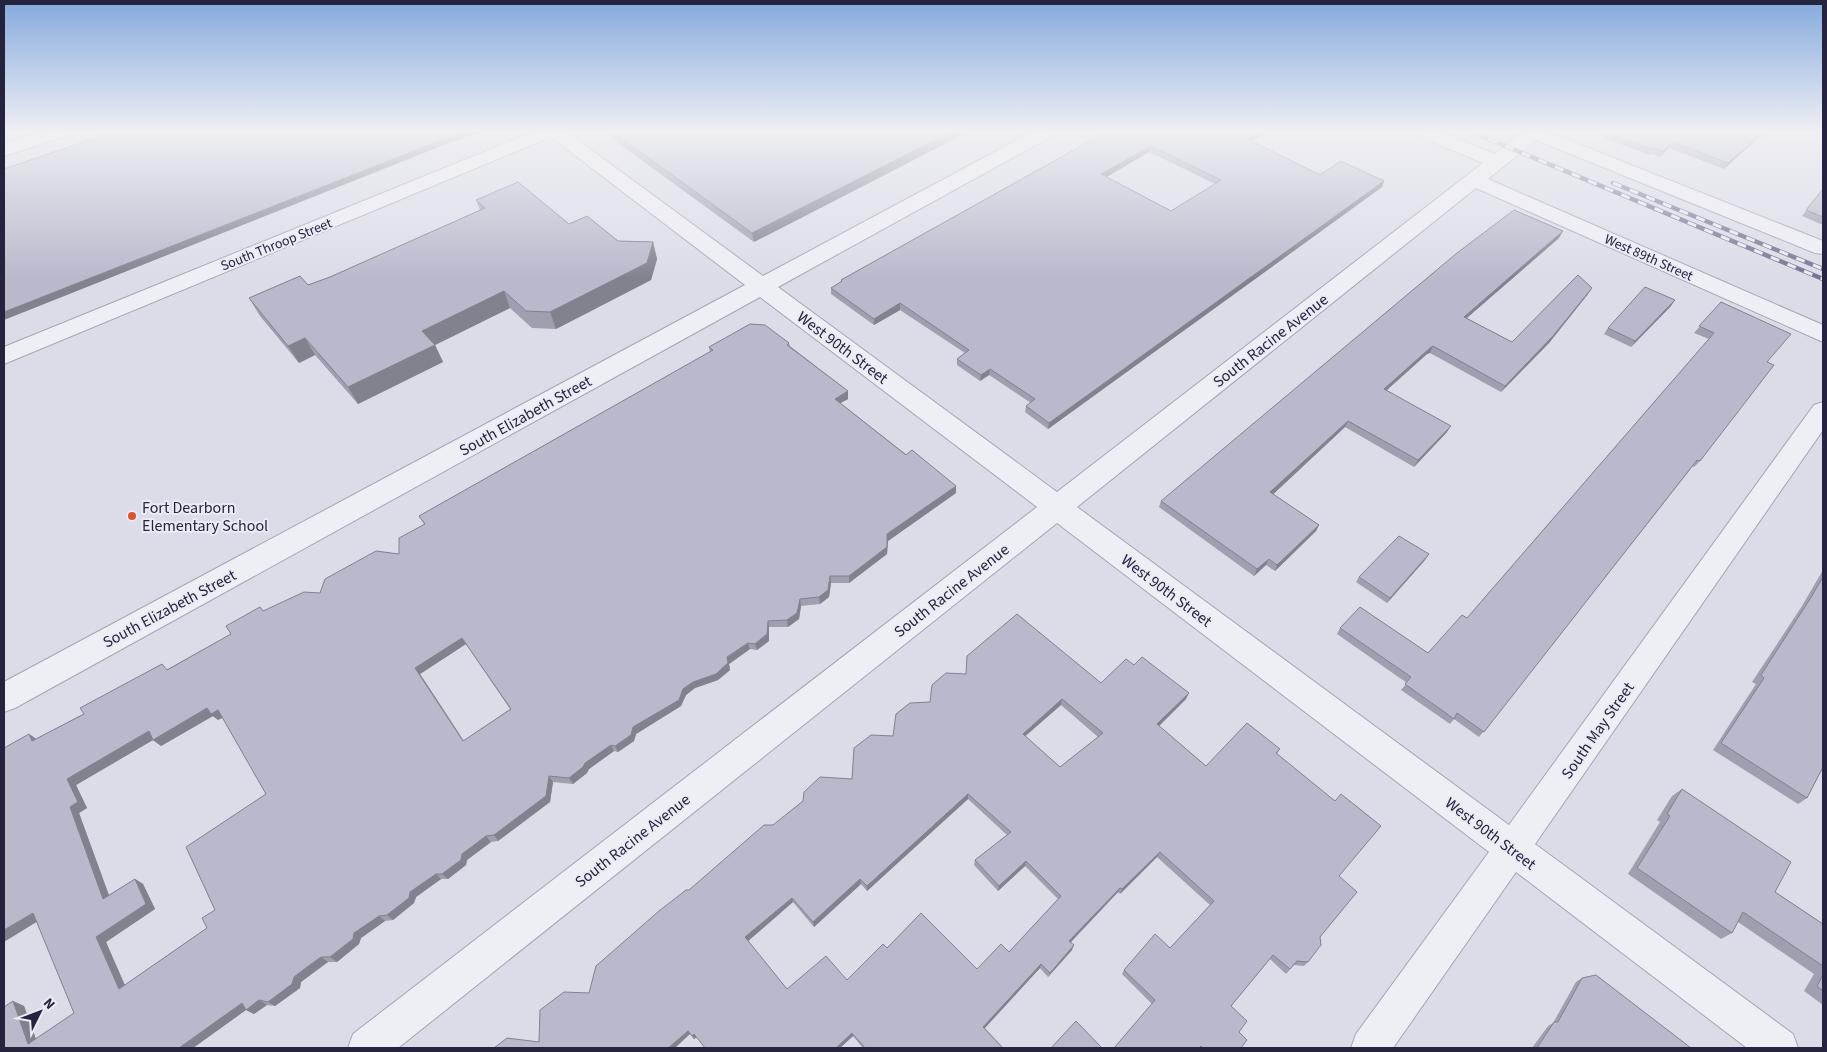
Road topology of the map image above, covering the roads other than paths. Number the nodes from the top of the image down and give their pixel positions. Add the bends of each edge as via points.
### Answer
1 (429, 181) edge
2 (621, 181) edge
3 (955, 181) edge
4 (1473, 181) edge
5 (1476, 181) edge
6 (1656, 181) edge
7 (1823, 248) edge
8 (761, 286) junction
9 (1823, 334) edge
10 (4, 356) edge
11 (1823, 411) edge
12 (1057, 507) junction
13 (4, 698) edge
14 (1512, 848) junction
15 (367, 1048) edge
16 (1370, 1048) edge
17 (1779, 1048) edge

1 - 10 street, South Throop Street
2 - 8 street, West 90th Street
3 - 8 street, South Elizabeth Street
4 - 12 street, South Racine Avenue
5 - 9 street, West 89th Street
6 - 7 street
8 - 12 street, West 90th Street
8 - 13 street, South Elizabeth Street
11 - 14 street, South May Street
12 - 14 street, West 90th Street
12 - 15 street, South Racine Avenue
14 - 16 street, South May Street
14 - 17 street, West 90th Street

